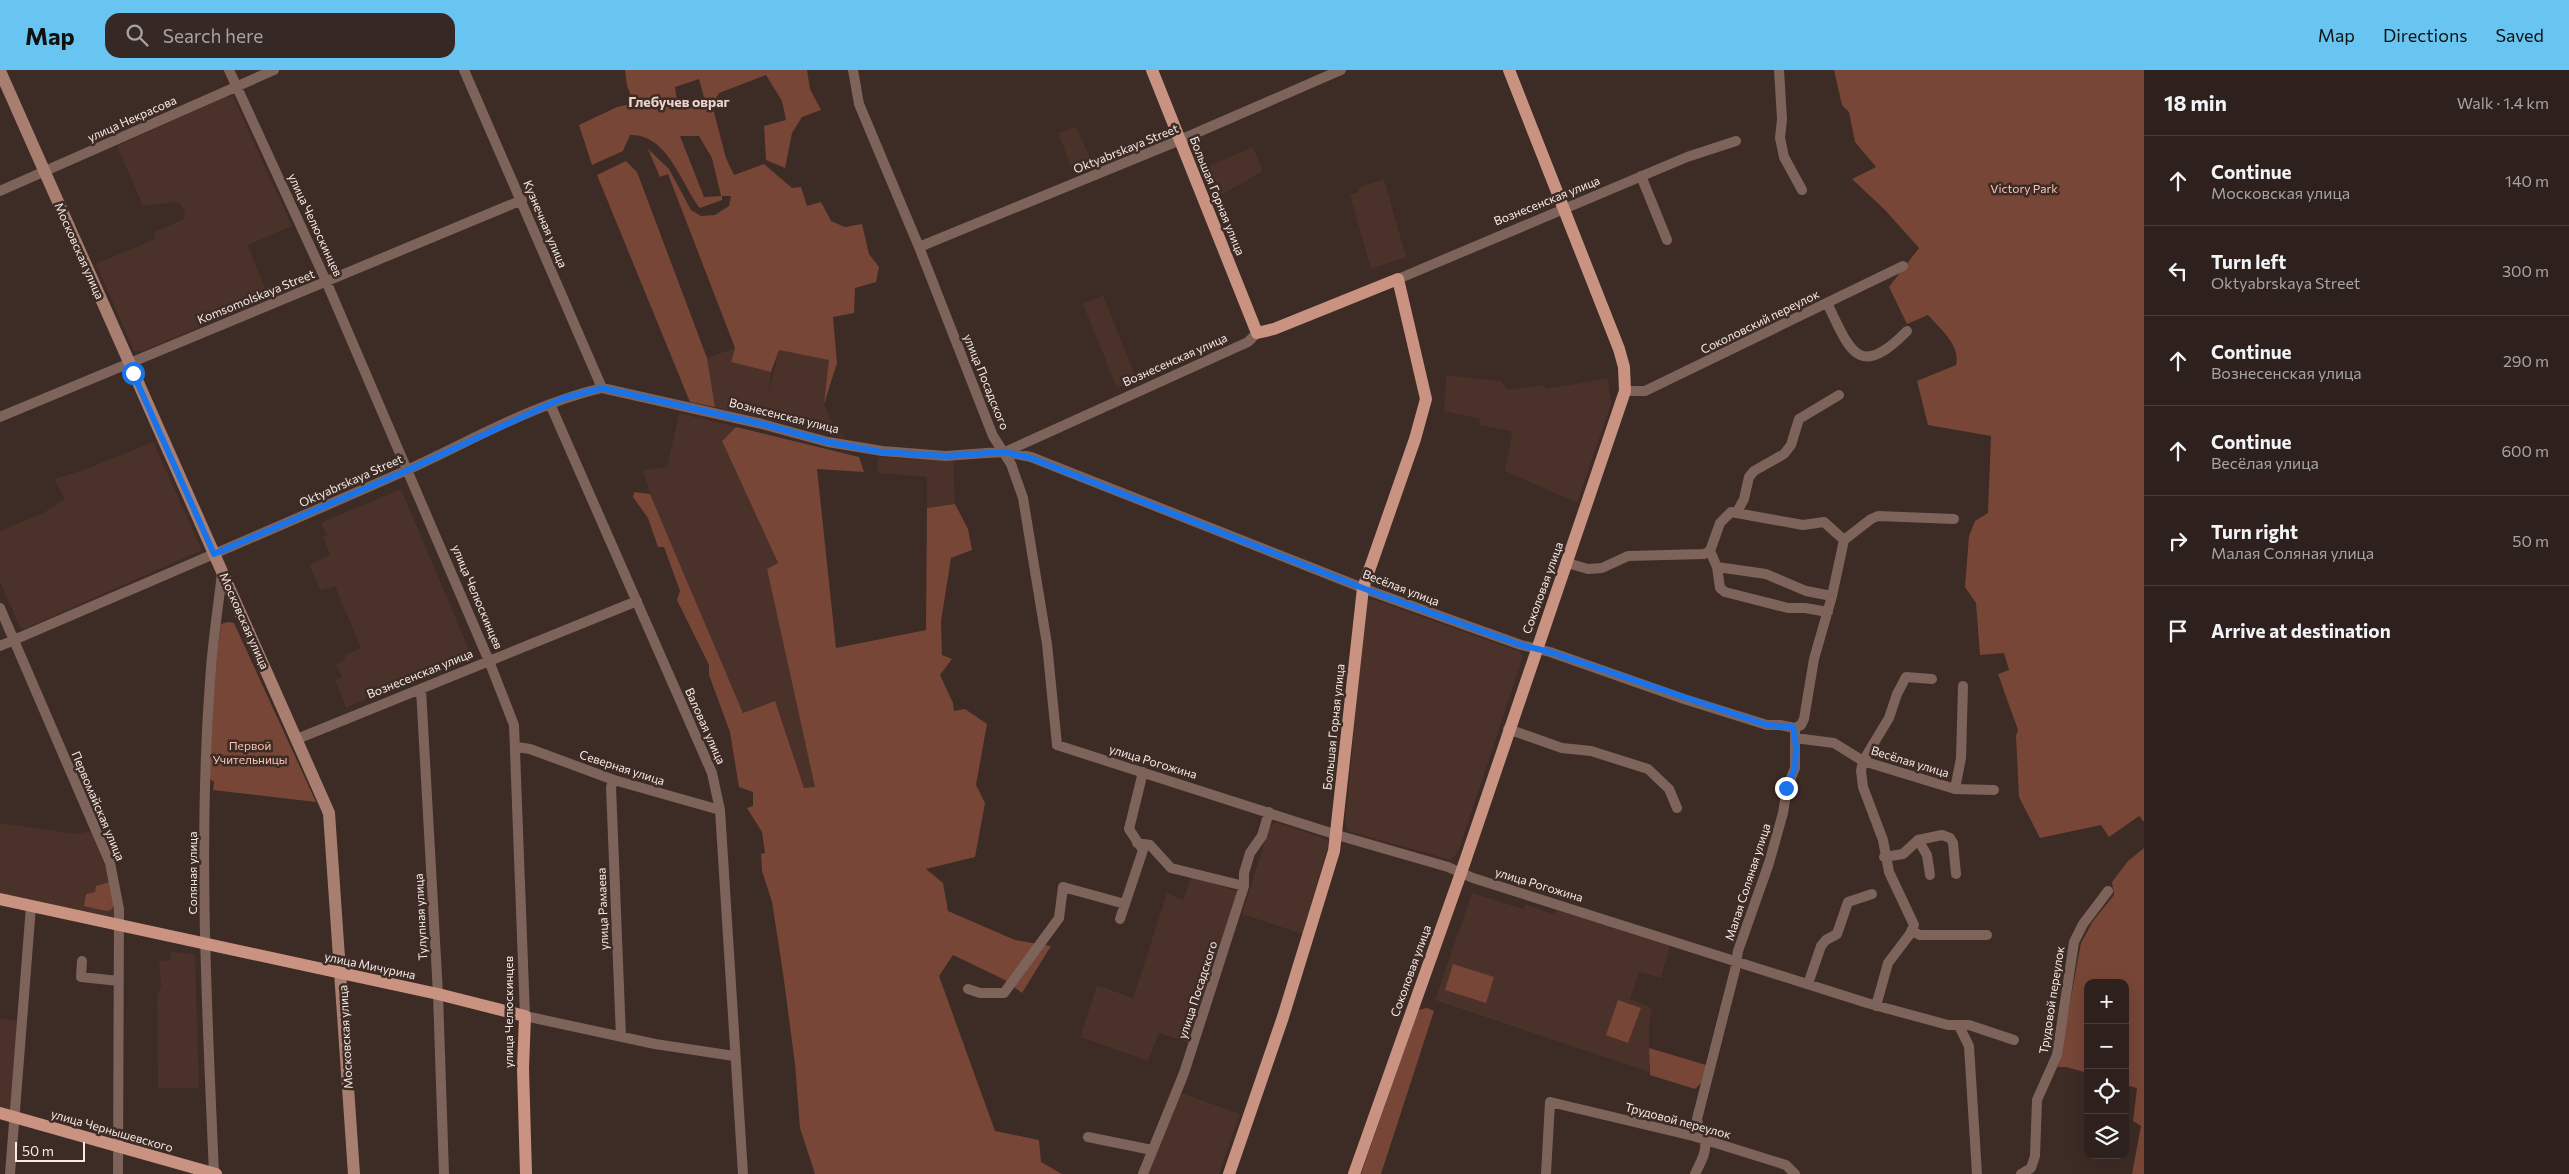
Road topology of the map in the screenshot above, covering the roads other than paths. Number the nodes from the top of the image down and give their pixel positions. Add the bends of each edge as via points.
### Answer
1 (228, 70) edge
2 (274, 70) edge
3 (464, 70) edge
4 (853, 70) edge
5 (1152, 70) edge
6 (1341, 70) edge
7 (1509, 70) edge
8 (1779, 70) edge
9 (0, 71) edge
10 (236, 87) junction
11 (1180, 140) junction
12 (1736, 142) dead end
13 (44, 172) junction
14 (1641, 176) junction
15 (1802, 190) dead end
16 (0, 191) edge
17 (522, 200) junction
18 (1563, 208) junction
19 (1667, 240) dead end
20 (919, 247) junction
21 (1903, 266) dead end
22 (1398, 279) junction
23 (326, 281) junction
24 (1827, 303) junction
25 (1907, 331) dead end
26 (1257, 333) junction
27 (129, 363) junction
28 (602, 388) junction
29 (1625, 390) junction
30 (1839, 394) dead end
31 (550, 404) junction
32 (0, 416) edge
33 (1004, 452) junction
34 (408, 470) junction
35 (1737, 512) junction
36 (1954, 519) dead end
37 (1844, 540) junction
38 (1710, 550) junction
39 (214, 554) junction
40 (1567, 563) junction
41 (1717, 567) junction
42 (222, 573) junction
43 (1363, 588) junction
44 (1832, 596) junction
45 (637, 602) junction
46 (0, 608) edge
47 (1828, 612) junction
48 (14, 640) junction
49 (0, 646) edge
50 (1536, 649) junction
51 (489, 661) junction
52 (1932, 679) dead end
53 (1963, 686) dead end
54 (421, 689) junction
55 (1508, 729) junction
56 (1795, 733) junction
57 (297, 739) junction
58 (1057, 744) joint
59 (517, 747) junction
60 (1863, 761) junction
61 (1143, 772) junction
62 (614, 780) junction
63 (1955, 789) junction
64 (1994, 790) dead end
65 (1677, 808) dead end
66 (720, 810) junction
67 (1269, 812) junction
68 (1338, 835) junction
69 (1918, 840) junction
70 (1137, 843) junction
71 (1884, 857) junction
72 (1461, 872) junction
73 (1956, 874) dead end
74 (1930, 875) dead end
75 (1244, 886) junction
76 (2108, 891) dead end
77 (1872, 894) dead end
78 (0, 899) edge
79 (1125, 904) junction
80 (31, 906) junction
81 (1120, 919) dead end
82 (119, 924) junction
83 (1912, 931) junction
84 (1986, 935) dead end
85 (205, 945) junction
86 (82, 961) dead end
87 (1737, 961) junction
88 (342, 975) junction
89 (119, 981) junction
90 (1808, 984) junction
91 (968, 989) dead end
92 (438, 994) junction
93 (1876, 1006) junction
94 (525, 1016) junction
95 (1959, 1026) junction
96 (621, 1037) junction
97 (2014, 1040) dead end
98 (734, 1056) junction
99 (0, 1113) edge
100 (16, 1118) junction
101 (1088, 1137) dead end
102 (1704, 1140) junction
103 (118, 1147) junction
104 (1152, 1150) junction
105 (10, 1174) edge
106 (118, 1174) edge
107 (214, 1174) edge
108 (354, 1174) edge
109 (444, 1174) edge
110 (526, 1174) edge
111 (743, 1174) edge
112 (1143, 1174) edge
113 (1228, 1174) edge
114 (1354, 1174) edge
115 (1546, 1174) edge
116 (1695, 1174) edge
117 (1795, 1174) edge
118 (1977, 1174) edge
119 (2020, 1174) edge

1 - 10 street, улица Челюскинцев
2 - 10 street, улица Некрасова
3 - 17 street, Кузнечная улица
4 - 20 street, улица Посадского via 859,104
5 - 11 main road, Большая Горная улица
6 - 11 street, Oktyabrskaya Street
7 - 18 main road, Соколовая улица
8 - 15 street via 1780,138 1784,157
9 - 13 main road, Московская улица
10 - 13 street, улица Некрасова
10 - 23 street, улица Челюскинцев
11 - 20 street, Oktyabrskaya Street
11 - 26 main road, Большая Горная улица
12 - 14 street, Вознесенская улица
13 - 16 street, улица Некрасова
13 - 27 main road, Московская улица
14 - 18 street, Вознесенская улица
14 - 19 street
17 - 23 street, Komsomolskaya Street
17 - 28 street, Кузнечная улица
18 - 22 street, Вознесенская улица
18 - 29 main road, Соколовая улица via 1619,349
20 - 33 street, улица Посадского via 993,436
21 - 24 street, Соколовский переулок
22 - 26 main road, Вознесенская улица
22 - 43 main road, Большая Горная улица via 1426,399
23 - 27 street, Komsomolskaya Street
23 - 34 street, улица Челюскинцев
24 - 25 street via 1848,346 1856,354 1874,357
24 - 29 street, Соколовский переулок via 1645,391
26 - 33 street, Вознесенская улица via 1248,342
27 - 32 street, Komsomolskaya Street
27 - 39 main road, Московская улица
28 - 31 street, Oktyabrskaya Street
28 - 33 street, Вознесенская улица via 882,452 946,456
29 - 40 main road, Соколовая улица
30 - 35 street via 1799,419 1784,454 1754,471
31 - 34 street, Oktyabrskaya Street
31 - 45 street, Валовая улица
33 - 43 street, Весёлая улица via 1031,458
33 - 58 street, улица Посадского via 1023,498 1047,644
34 - 39 street, Oktyabrskaya Street
34 - 51 street, улица Челюскинцев
35 - 37 street via 1803,525 1824,522
35 - 38 street via 1730,512 1724,518 1716,530
36 - 37 street via 1878,516
37 - 44 street, Малая Соляная улица
38 - 40 street via 1704,554 1628,556 1602,568 1588,569
38 - 41 street
39 - 42 main road, Московская улица
39 - 48 street, Oktyabrskaya Street
40 - 50 main road, Соколовая улица
41 - 44 street via 1766,574 1806,591
41 - 47 street via 1720,588 1725,592 1788,608
42 - 57 main road, Московская улица
42 - 85 street, Соляная улица via 209,690
43 - 50 street, Весёлая улица
43 - 68 main road, Большая Горная улица
44 - 47 street, Малая Соляная улица
45 - 51 street, Вознесенская улица
45 - 66 street, Валовая улица via 712,773
46 - 48 street, Первомайская улица
47 - 56 street, Малая Соляная улица via 1814,659 1804,719
48 - 49 street, Oktyabrskaya Street
48 - 82 street, Первомайская улица via 110,863 117,890
50 - 55 main road, Соколовая улица
50 - 56 street, Весёлая улица via 1767,725 1780,725
51 - 54 street, Вознесенская улица
51 - 59 street, улица Челюскинцев via 514,725
52 - 60 street via 1906,677 1889,718
53 - 63 street via 1962,758
54 - 57 street, Вознесенская улица
54 - 92 street, Тулупная улица
55 - 65 street via 1562,748 1591,751 1648,769 1669,789
55 - 72 main road, Соколовая улица
56 - 60 street, Весёлая улица via 1834,743
56 - 87 street, Малая Соляная улица via 1795,768 1786,788 1777,837
57 - 88 main road, Московская улица via 329,812
58 - 61 street, улица Рогожина
59 - 62 street, Северная улица
59 - 94 street, улица Челюскинцев
60 - 63 street, Весёлая улица
60 - 71 street via 1863,787 1882,840
61 - 67 street, улица Рогожина
61 - 70 street via 1129,829
62 - 66 street, Северная улица
62 - 96 street, улица Рамаева
63 - 64 street, Весёлая улица
66 - 98 street, Валовая улица
67 - 68 street, улица Рогожина
67 - 75 street, улица Посадского via 1262,836 1250,853
68 - 72 street, улица Рогожина
68 - 113 main road, Большая Горная улица via 1283,1017
69 - 71 street via 1904,854
69 - 73 street via 1942,835 1950,838
69 - 74 street via 1926,855
70 - 75 street via 1150,845 1171,868
70 - 79 street via 1143,850
71 - 83 street via 1914,924
72 - 87 street, улица Рогожина
72 - 114 main road, Соколовая улица
75 - 104 street, улица Посадского via 1184,1073
76 - 119 street, Трудовой переулок via 2074,942 2057,1055 2037,1100 2035,1156 2031,1168
77 - 90 street via 1848,902 1837,934 1821,946
78 - 80 main road, улица Мичурина
79 - 81 street
79 - 91 street via 1063,887 1059,918 1004,993 980,993
80 - 82 main road, улица Мичурина
80 - 100 street
82 - 85 main road, улица Мичурина
82 - 89 street, Первомайская улица
83 - 84 street via 1920,935
83 - 93 street via 1888,963
85 - 88 main road, улица Мичурина
85 - 107 street, Соляная улица
86 - 89 street via 81,977
87 - 90 street, улица Рогожина
87 - 102 street, Малая Соляная улица via 1698,1119
88 - 92 main road, улица Мичурина
88 - 108 main road, Московская улица
89 - 103 street, Первомайская улица
90 - 93 street, улица Рогожина
92 - 94 main road, улица Мичурина
92 - 109 street, Тулупная улица
93 - 95 street, улица Рогожина
94 - 96 street, улица Мичурина
94 - 110 main road, улица Челюскинцев
95 - 97 street, улица Рогожина via 1969,1025
95 - 118 street via 1969,1046
96 - 98 street, улица Мичурина
98 - 111 street, Валовая улица
99 - 100 main road, улица Чернышевского
100 - 103 main road, улица Чернышевского
100 - 105 street
101 - 104 street
102 - 115 street, Трудовой переулок via 1550,1102
102 - 116 street, Малая Соляная улица via 1706,1148
102 - 117 street, Трудовой переулок via 1786,1165
103 - 106 street, Первомайская улица
103 - 107 main road, улица Чернышевского
104 - 112 street, улица Посадского

